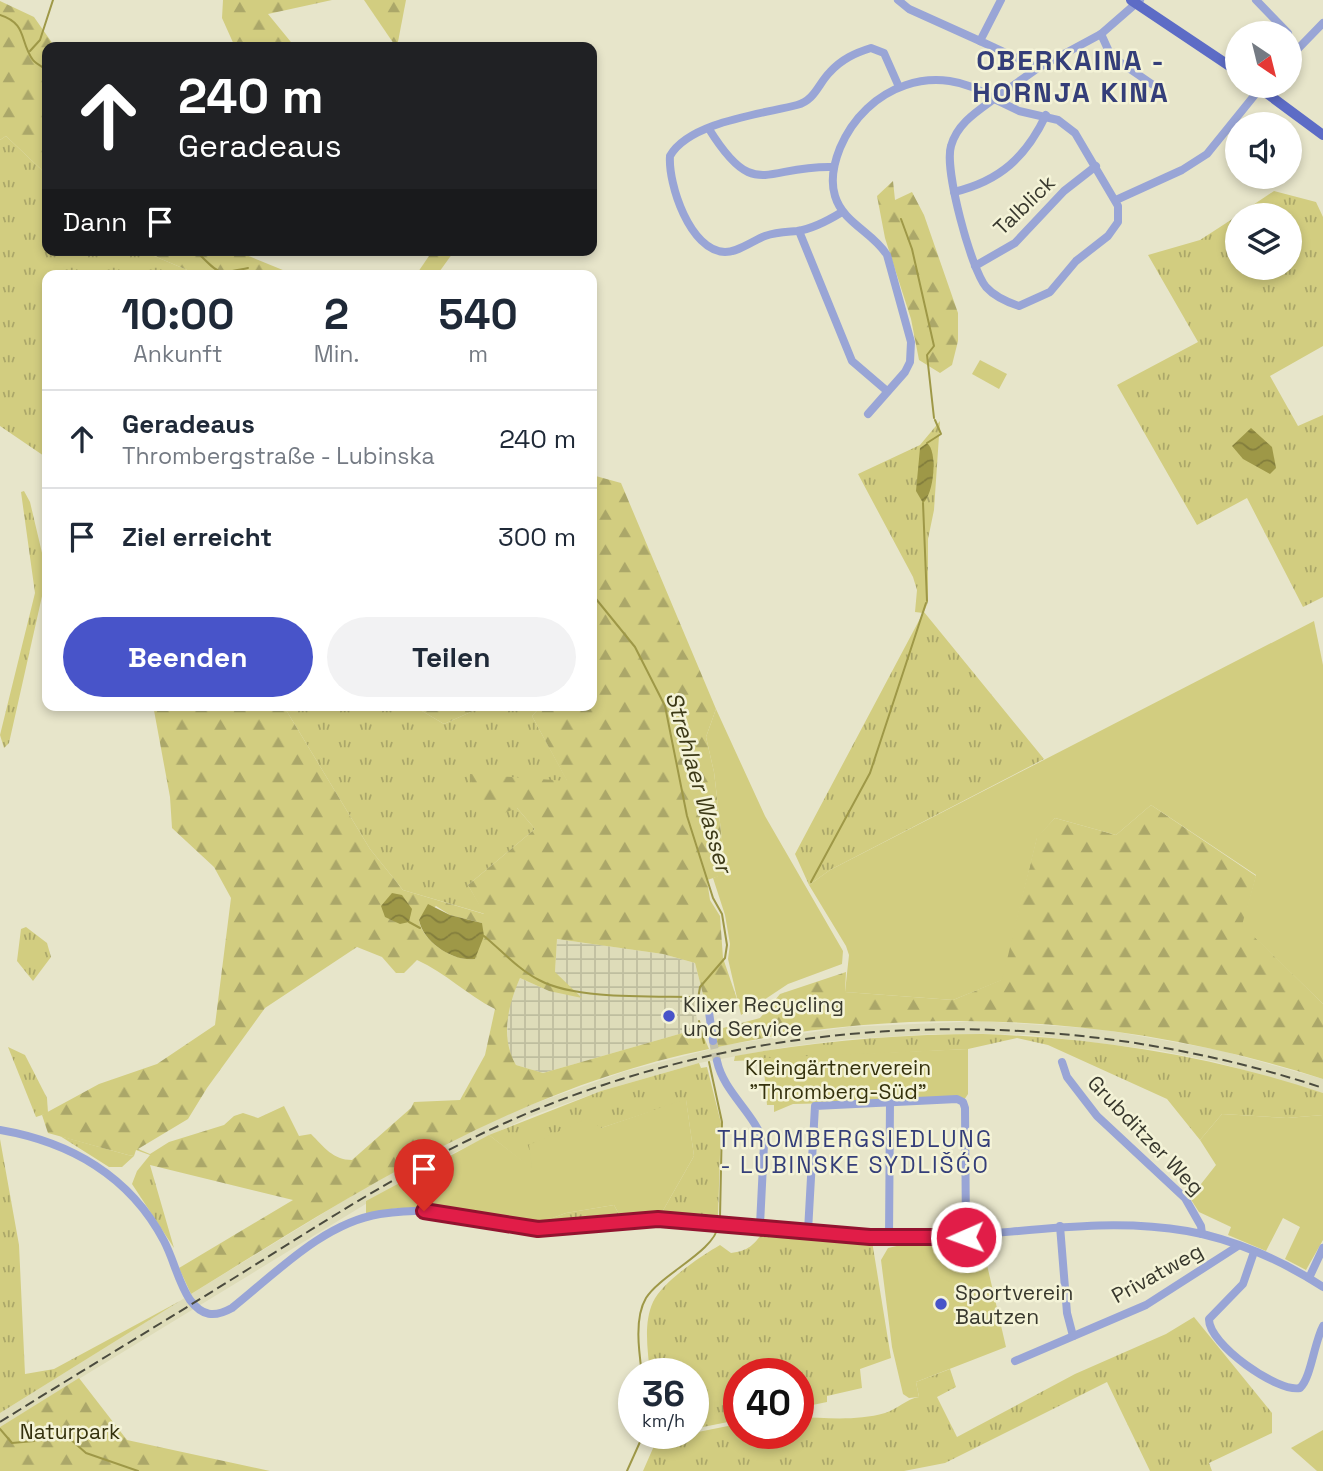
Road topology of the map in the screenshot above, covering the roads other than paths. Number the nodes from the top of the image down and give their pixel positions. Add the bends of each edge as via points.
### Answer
1 (898, 0) edge
2 (1001, 0) edge
3 (1256, 0) edge
4 (1137, 1) edge
5 (1276, 21) edge
6 (1323, 23) edge
7 (1101, 34) junction
8 (980, 41) junction
9 (1302, 45) edge
10 (1225, 63) edge
11 (1038, 68) junction
12 (899, 87) junction
13 (1159, 89) dead end
14 (1251, 98) edge
15 (1274, 98) edge
16 (994, 99) junction
17 (1046, 116) junction
18 (709, 129) junction
19 (1323, 135) edge
20 (1096, 166) junction
21 (833, 167) junction
22 (954, 192) junction
23 (1116, 200) junction
24 (842, 212) junction
25 (800, 231) junction
26 (975, 266) junction
27 (887, 391) junction
28 (867, 414) dead end
29 (709, 1012) dead end
30 (713, 1041) tunnel mouth
31 (717, 1061) tunnel mouth
32 (1062, 1062) dead end
33 (890, 1101) junction
34 (0, 1130) edge
35 (760, 1226) junction
36 (1060, 1226) junction
37 (808, 1231) junction
38 (1202, 1234) junction
39 (890, 1237) junction
40 (966, 1237) junction
41 (1238, 1246) junction
42 (1323, 1248) edge
43 (1254, 1252) junction
44 (1309, 1278) junction
45 (1323, 1287) edge
46 (1323, 1326) edge
47 (1073, 1336) junction
48 (1015, 1361) dead end

1 - 8 street
2 - 8 street
3 - 5 street
4 - 7 street
4 - 10 main road
6 - 9 street
7 - 11 street
7 - 13 street via 1111,56
8 - 11 street
11 - 16 street
12 - 16 street via 926,79 956,81
12 - 18 street via 884,53 871,48 836,65 807,100
12 - 21 street via 862,113
14 - 23 street via 1208,154
15 - 19 main road
16 - 17 street
16 - 22 street via 966,120 953,140 948,160
17 - 20 street via 1075,134
17 - 22 street via 1026,152 1009,168 988,182
18 - 21 street via 733,164 751,175 770,177 798,168
18 - 25 street via 675,147 670,156 677,202 701,237 724,252 783,232
20 - 23 street
20 - 26 street, Talblick via 1064,191 1015,243
21 - 24 street via 834,195
22 - 26 street
23 - 26 street via 1115,229 1076,261 1050,292 1031,303 1019,306 996,296
24 - 25 street
24 - 27 street via 887,255 909,334 910,362
25 - 27 street via 852,361
27 - 28 street
29 - 30 street
31 - 35 street via 764,1144
32 - 38 street, Grubditzer Weg via 1067,1077 1097,1116 1185,1198
33 - 37 street via 816,1105
33 - 39 street
33 - 40 street via 957,1098 963,1102
34 - 35 street via 43,1139 87,1158 119,1181 165,1243 183,1287 202,1313 223,1313 306,1249 342,1227 379,1214 453,1213 503,1226 538,1229 658,1219
35 - 37 street
36 - 38 street via 1107,1224
36 - 40 street
36 - 47 street
37 - 39 street
38 - 41 street
39 - 40 street
41 - 43 street
41 - 47 street, Privatweg via 1146,1305
42 - 44 street
43 - 44 street
43 - 46 street via 1243,1284 1209,1319 1211,1329 1231,1354 1287,1388 1300,1388
44 - 45 street
47 - 48 street, Privatweg

